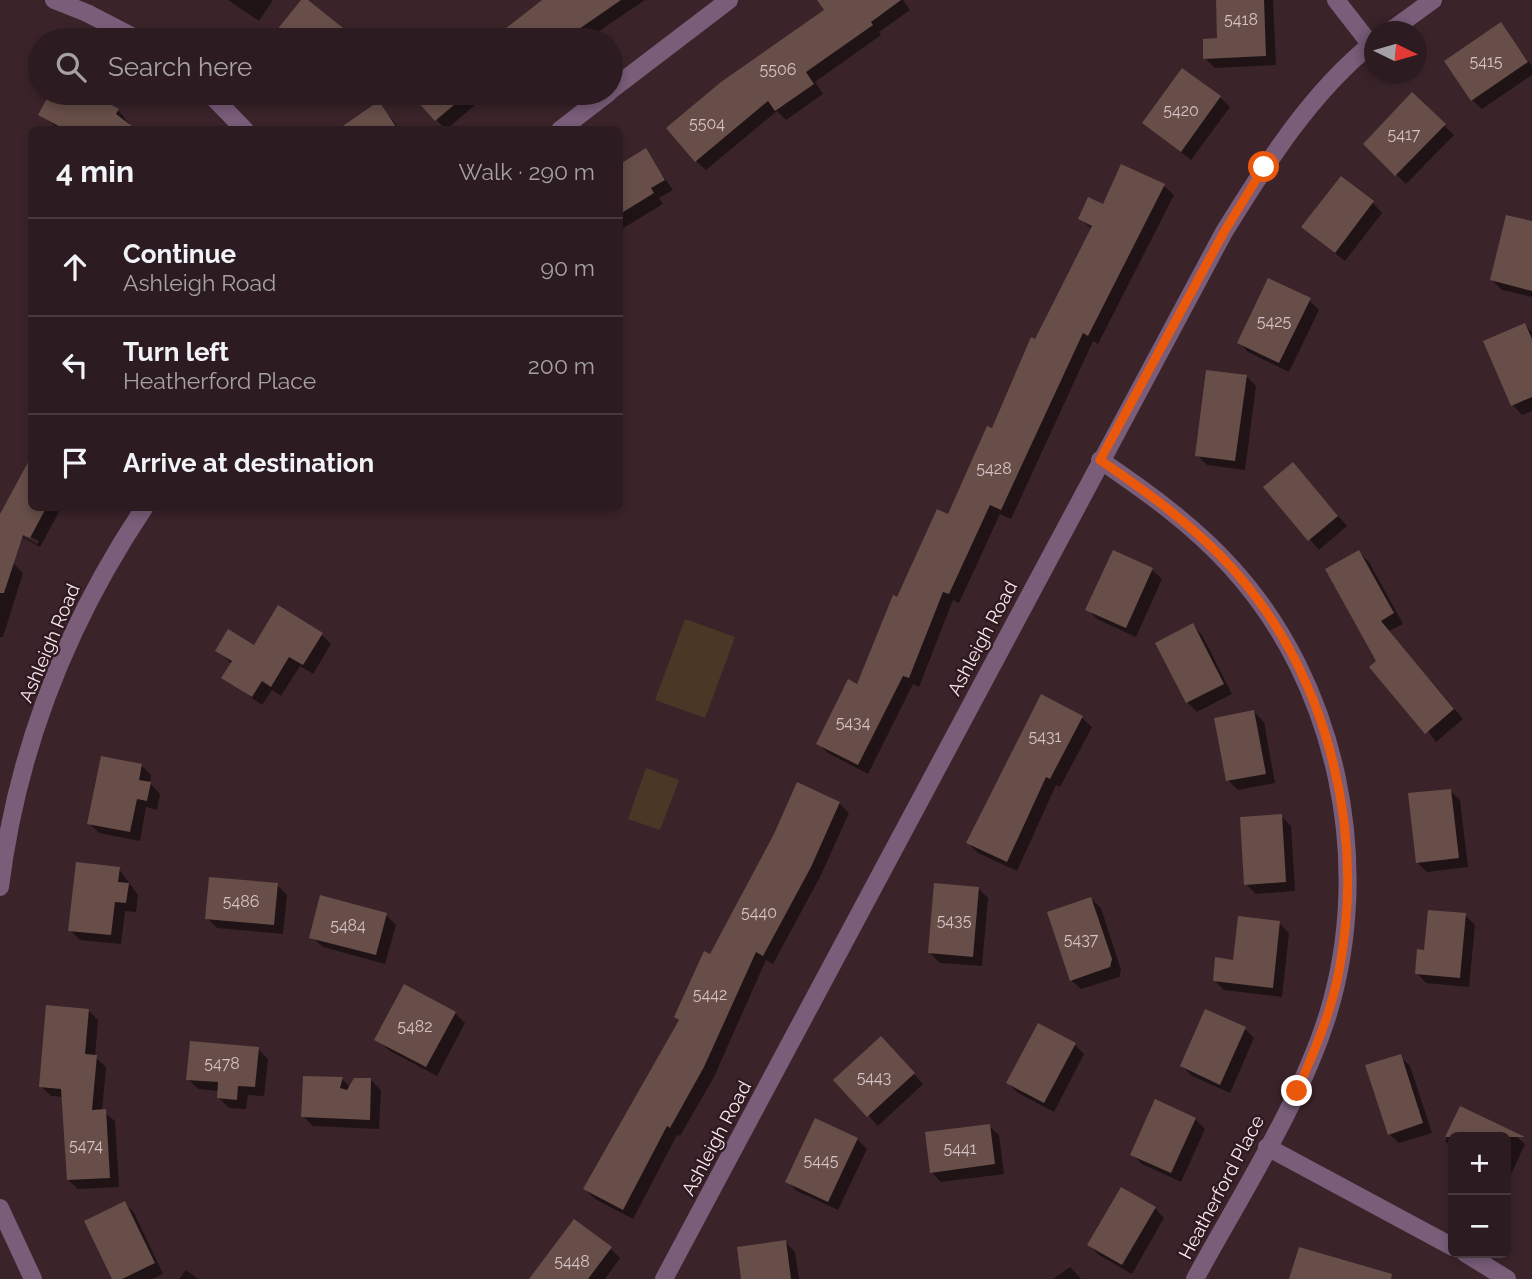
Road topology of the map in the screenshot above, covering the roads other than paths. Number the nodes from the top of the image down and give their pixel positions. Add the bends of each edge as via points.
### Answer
1 (54, 0) edge
2 (729, 0) edge
3 (1336, 0) edge
4 (1433, 0) edge
5 (1404, 21) edge
6 (117, 28) edge
7 (1364, 33) edge
8 (1364, 53) edge
9 (623, 81) edge
10 (221, 105) edge
11 (592, 105) edge
12 (241, 126) edge
13 (565, 126) edge
14 (1100, 460) junction
15 (142, 511) edge
16 (0, 887) edge
17 (1266, 1147) junction
18 (0, 1208) edge
19 (1448, 1244) edge
20 (1473, 1258) edge
21 (33, 1279) edge
22 (664, 1279) edge
23 (1195, 1279) edge
24 (1507, 1279) edge

1 - 6 street
2 - 9 street
3 - 7 street
4 - 5 street
8 - 14 street, Ashleigh Road via 1309,109 1264,167
10 - 12 street
11 - 13 street
14 - 17 street, Heatherford Place via 1151,495 1233,569 1293,657 1326,738 1347,846 1346,921 1339,971 1314,1054
14 - 22 street, Ashleigh Road
15 - 16 street, Ashleigh Road via 97,584 54,676 21,774
17 - 19 street
17 - 23 street, Heatherford Place
18 - 21 street
20 - 24 street

